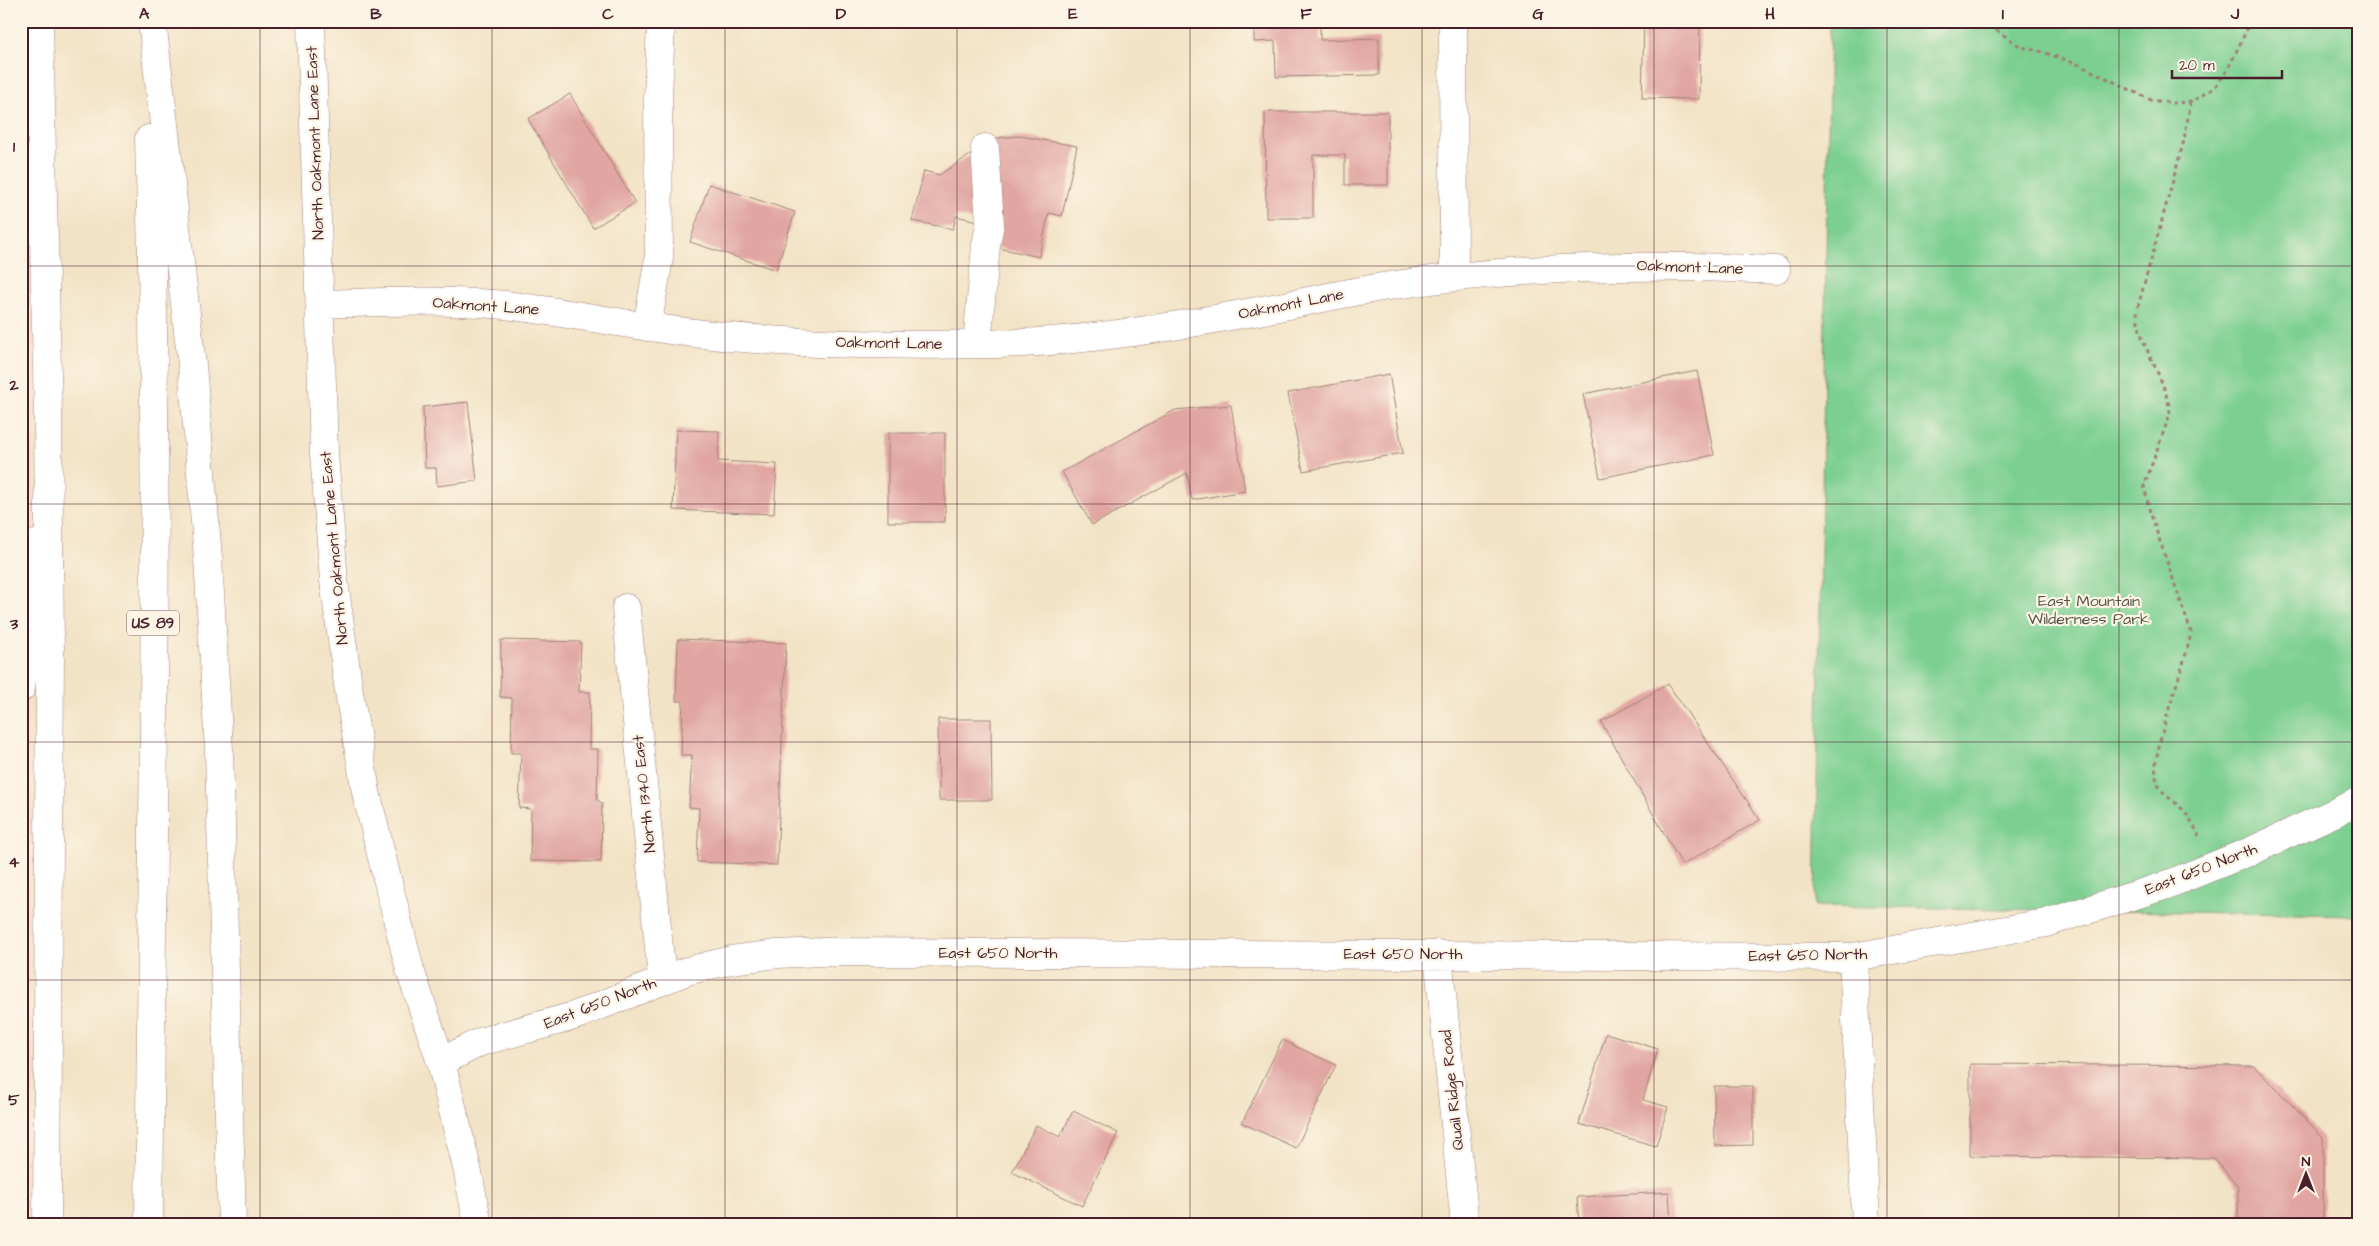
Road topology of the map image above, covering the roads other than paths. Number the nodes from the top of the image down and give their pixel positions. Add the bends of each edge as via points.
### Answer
1 (39, 21) edge
2 (146, 21) edge
3 (152, 21) edge
4 (311, 21) edge
5 (661, 21) edge
6 (1453, 21) edge
7 (985, 148) dead end
8 (1776, 270) dead end
9 (1454, 277) junction
10 (321, 304) junction
11 (647, 327) junction
12 (977, 344) junction
13 (48, 416) junction
14 (626, 608) dead end
15 (21, 688) edge
16 (2357, 805) edge
17 (1438, 954) junction
18 (1853, 957) junction
19 (662, 979) junction
20 (441, 1062) junction
21 (47, 1225) edge
22 (150, 1225) edge
23 (232, 1225) edge
24 (478, 1225) edge
25 (1465, 1225) edge
26 (1866, 1225) edge

1 - 13 main road
2 - 22 main road, US 89 via 153,247 154,509
3 - 23 main road via 191,355 208,558 218,751
4 - 10 main road, North Oakmont Lane East
5 - 11 main road via 658,99 660,258
6 - 9 main road
7 - 12 main road via 990,224
8 - 9 main road, Oakmont Lane via 1622,265
9 - 12 main road, Oakmont Lane via 1316,298 1164,328
10 - 11 main road, Oakmont Lane via 439,301 501,305
10 - 20 main road, North Oakmont Lane East via 324,454 334,581 349,692 366,792 384,868 410,970
11 - 12 main road, Oakmont Lane via 753,339 908,345
13 - 15 main road
13 - 21 main road
14 - 19 main road, North 1340 East
16 - 18 main road, East 650 North via 2164,886 2046,923
17 - 18 main road, East 650 North
17 - 19 main road, East 650 North via 822,952 731,960
17 - 25 main road, Quail Ridge Road
18 - 26 main road
19 - 20 main road, East 650 North via 574,1016 480,1042
20 - 24 main road, North Oakmont Lane East

